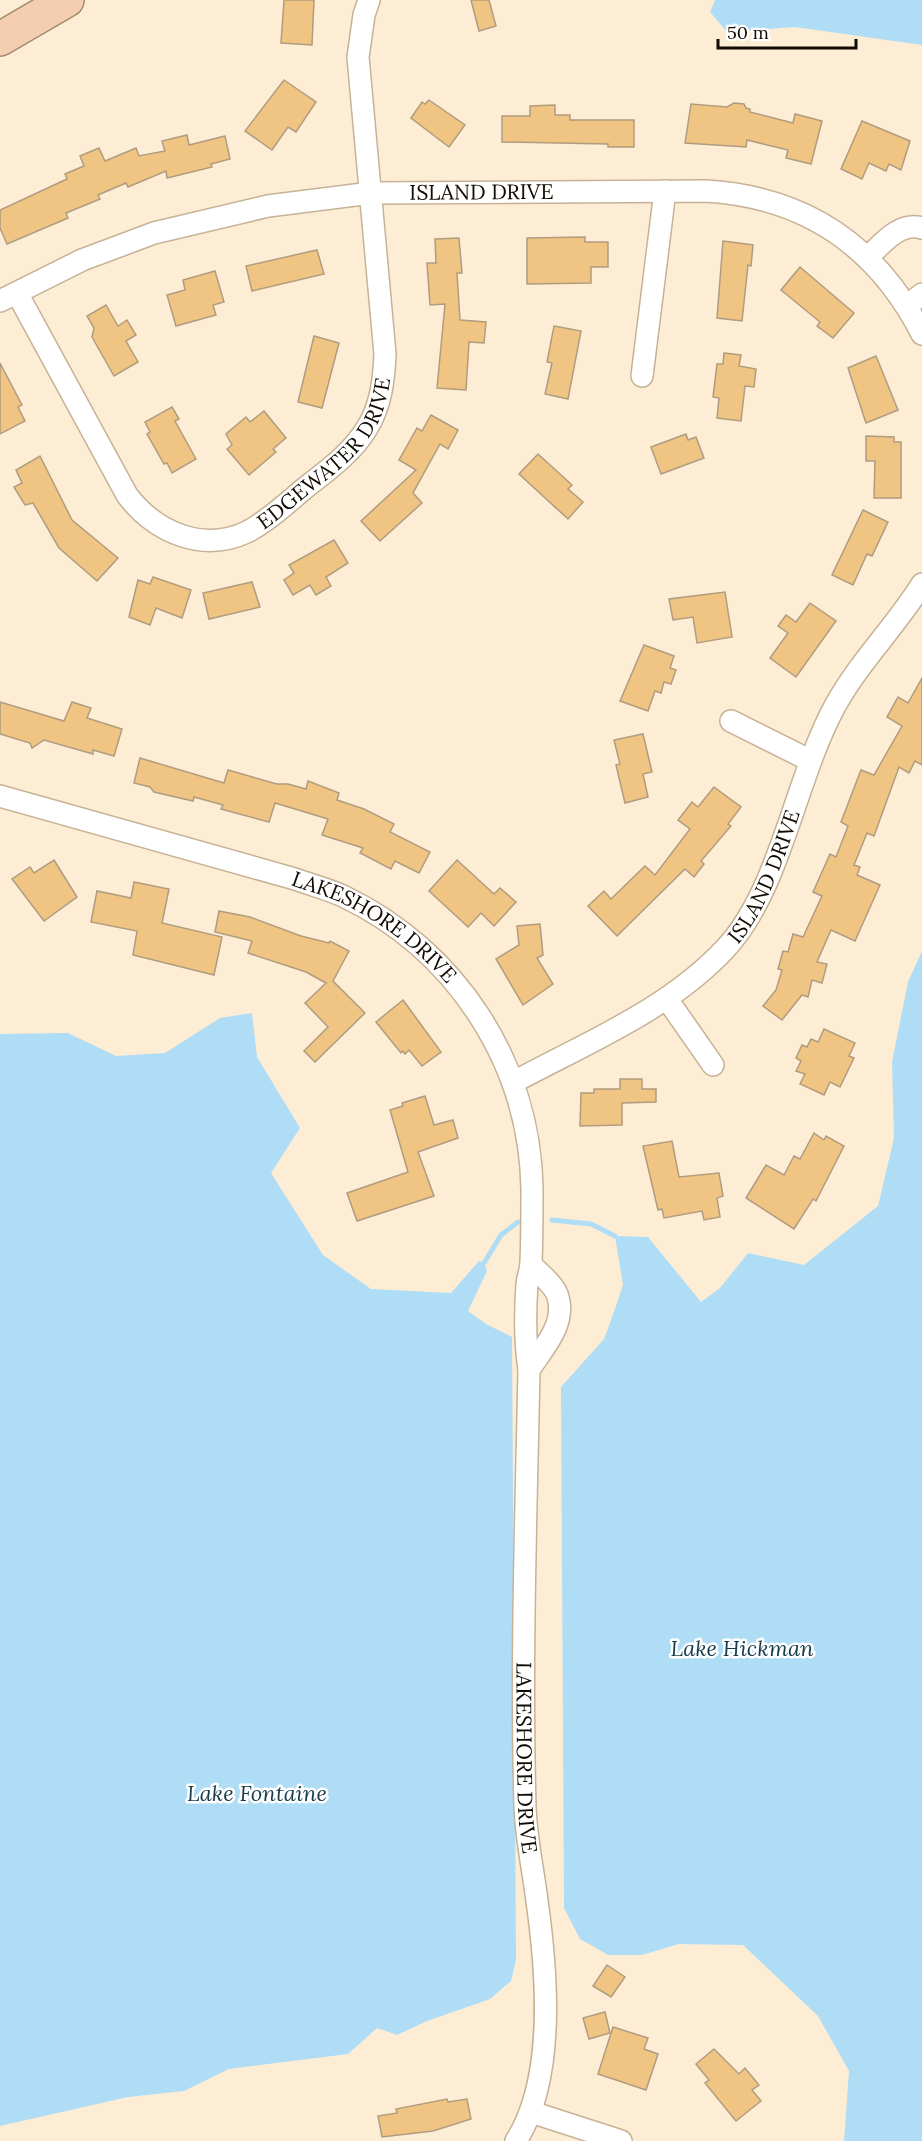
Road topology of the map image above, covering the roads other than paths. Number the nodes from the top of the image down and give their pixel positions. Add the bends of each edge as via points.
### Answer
1 (67, 0) edge
2 (369, 0) edge
3 (0, 39) edge
4 (665, 191) junction
5 (371, 193) junction
6 (922, 228) edge
7 (868, 257) junction
8 (8, 297) edge
9 (914, 300) edge
10 (922, 334) edge
11 (642, 376) dead end
12 (922, 584) edge
13 (731, 721) dead end
14 (809, 759) junction
15 (0, 796) edge
16 (667, 999) junction
17 (713, 1065) dead end
18 (514, 1082) junction
19 (531, 1265) junction
20 (530, 1370) junction
21 (531, 2112) junction
22 (516, 2141) edge
23 (621, 2141) edge

1 - 3 highway
2 - 5 street, EDGEWATER DRIVE via 358,57
4 - 5 street, ISLAND DRIVE
4 - 7 street, ISLAND DRIVE via 730,193 779,203 812,217
4 - 11 street
5 - 8 street, ISLAND DRIVE via 268,206 154,233 82,260
5 - 8 street, EDGEWATER DRIVE via 386,354 377,408 355,446 335,464 260,524 226,539 185,538 138,510
6 - 7 street via 896,231
7 - 9 street, ISLAND DRIVE
9 - 10 street, ISLAND DRIVE
12 - 14 street, ISLAND DRIVE via 835,705
13 - 14 street
14 - 16 street, ISLAND DRIVE via 753,909 724,950
15 - 18 street, LAKESHORE DRIVE via 295,879 341,895 371,911 424,949 450,975 489,1029
16 - 17 street
16 - 18 street, ISLAND DRIVE
18 - 19 street, LAKESHORE DRIVE via 532,1186
19 - 20 street, LAKESHORE DRIVE via 526,1353
19 - 20 street via 558,1297 560,1316 554,1334
20 - 21 street, LAKESHORE DRIVE via 525,1808 541,1927 544,2025 540,2077
21 - 22 street, LAKESHORE DRIVE
21 - 23 street

